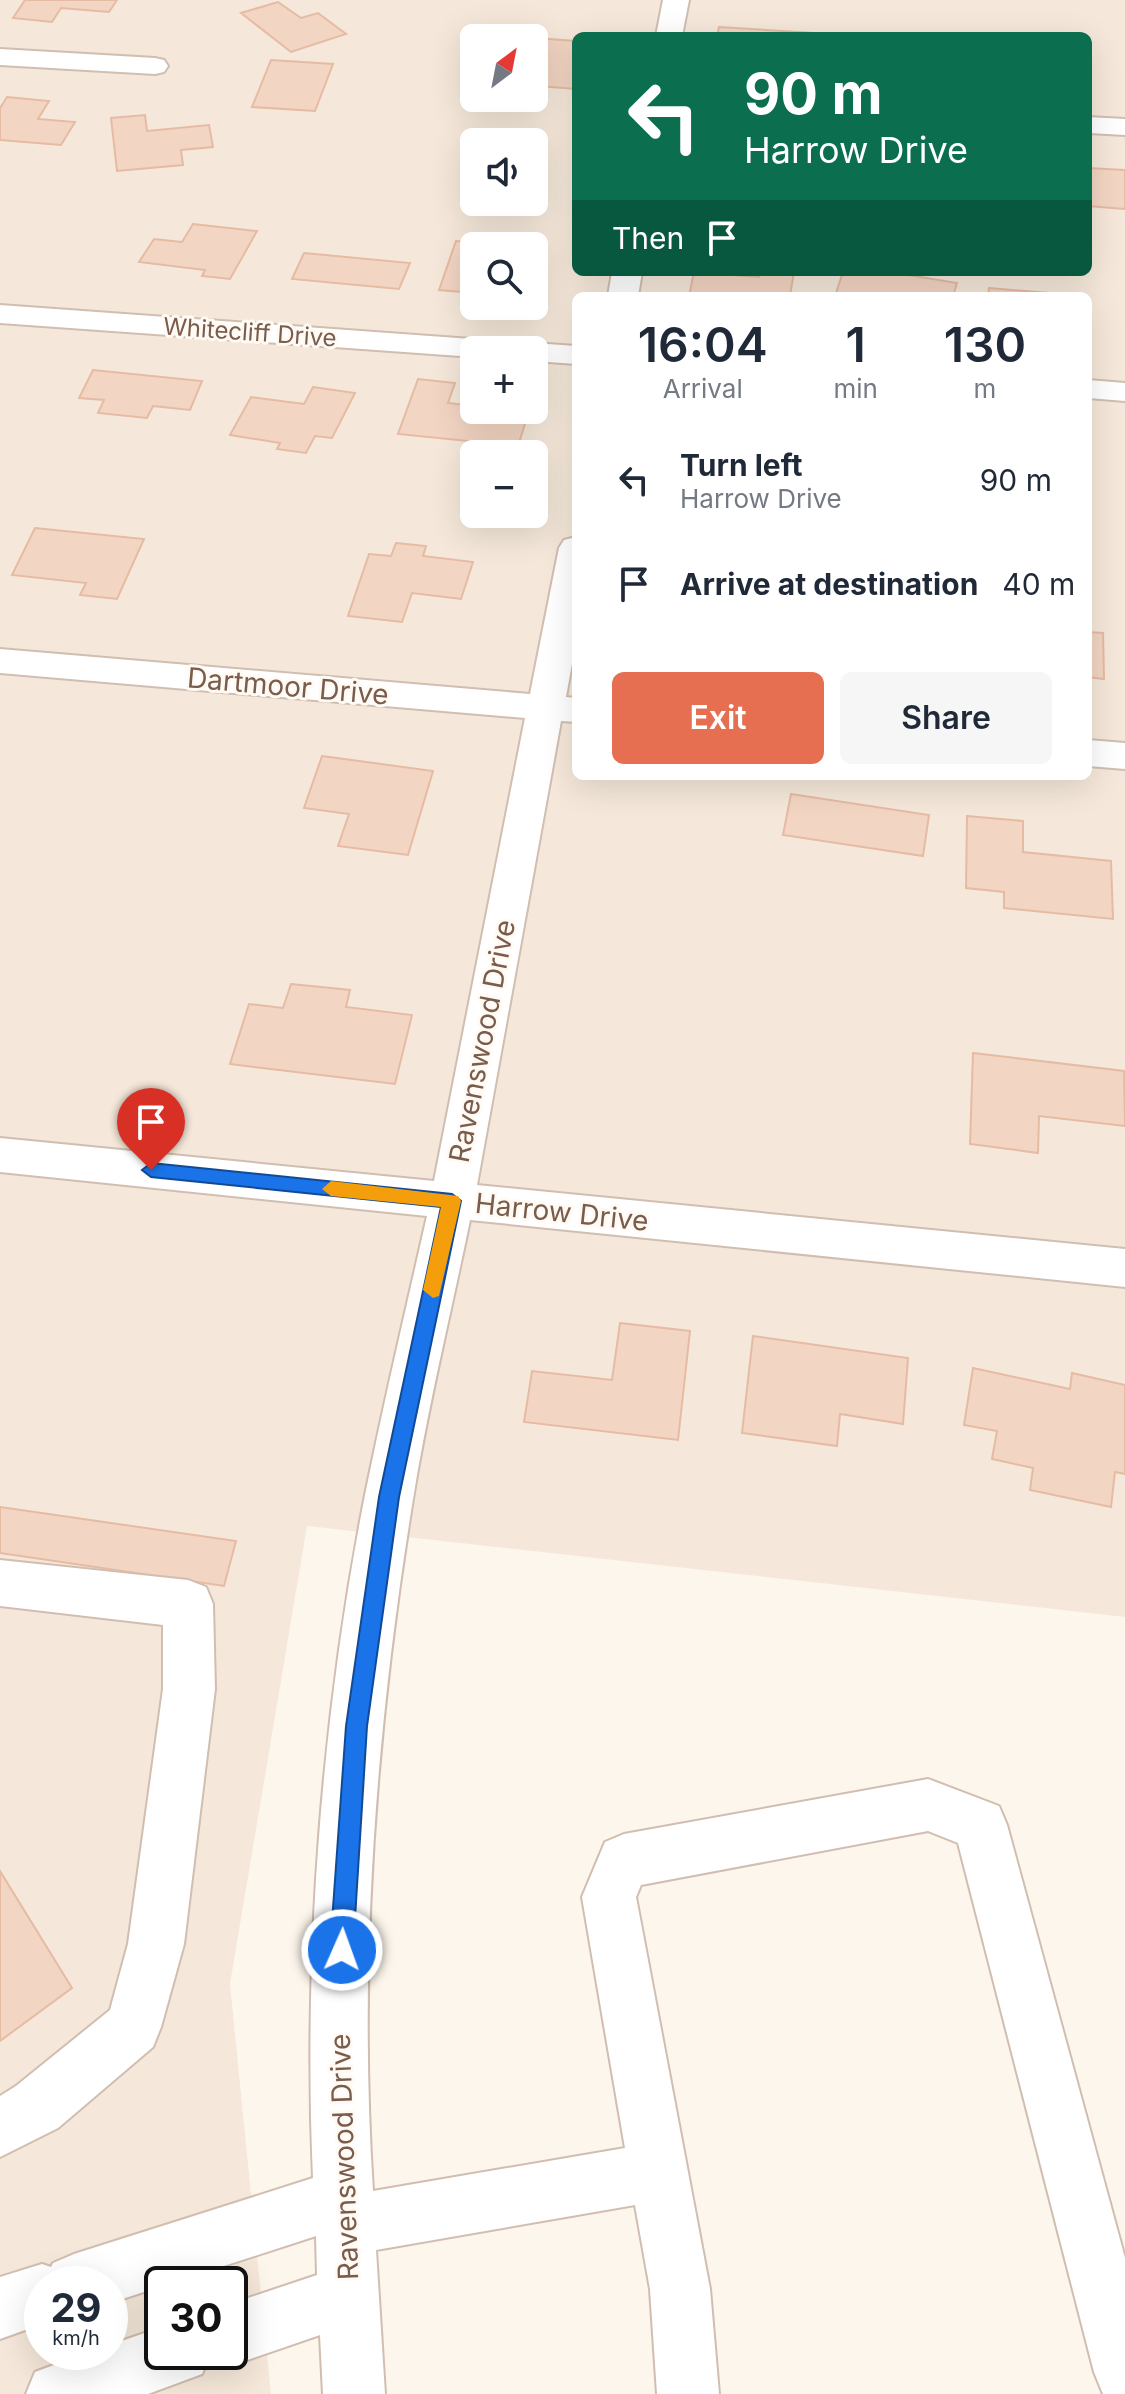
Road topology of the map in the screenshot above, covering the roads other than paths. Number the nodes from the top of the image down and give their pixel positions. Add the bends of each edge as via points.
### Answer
1 (676, 0) edge
2 (670, 32) edge
3 (0, 57) edge
4 (155, 66) dead end
5 (1092, 125) edge
6 (1125, 127) edge
7 (0, 314) edge
8 (460, 347) edge
9 (548, 353) edge
10 (572, 355) edge
11 (1092, 389) edge
12 (1125, 392) edge
13 (572, 591) edge
14 (0, 661) edge
15 (561, 709) edge
16 (1092, 753) edge
17 (1125, 756) edge
18 (0, 1155) edge
19 (452, 1201) junction
20 (1125, 1268) edge
21 (0, 1583) edge
22 (0, 2128) edge
23 (658, 2172) junction
24 (343, 2212) junction
25 (128, 2270) edge
26 (348, 2295) junction
27 (24, 2300) edge
28 (0, 2308) edge
29 (248, 2329) edge
30 (144, 2364) edge
31 (1125, 2372) edge
32 (57, 2394) edge
33 (354, 2394) edge
34 (688, 2394) edge

1 - 2 street
3 - 4 street
5 - 6 street
7 - 8 street, Whitecliff Drive
9 - 10 street
11 - 12 street
13 - 15 street, Ravenswood Drive
14 - 15 street, Dartmoor Drive
15 - 19 street, Ravenswood Drive
16 - 17 street
18 - 19 street, Harrow Drive
19 - 20 street, Harrow Drive
19 - 24 street, Ravenswood Drive via 389,1497 356,1726 342,1921 338,2097
21 - 22 street via 188,1604 189,1689 156,1944 133,2027 37,2107
23 - 24 street
23 - 31 street via 609,1897 624,1861 928,1805 980,1825
23 - 34 street via 680,2289
24 - 25 street
24 - 26 street, Ravenswood Drive
26 - 29 street
26 - 33 street, Ravenswood Drive
27 - 28 street
30 - 32 street

